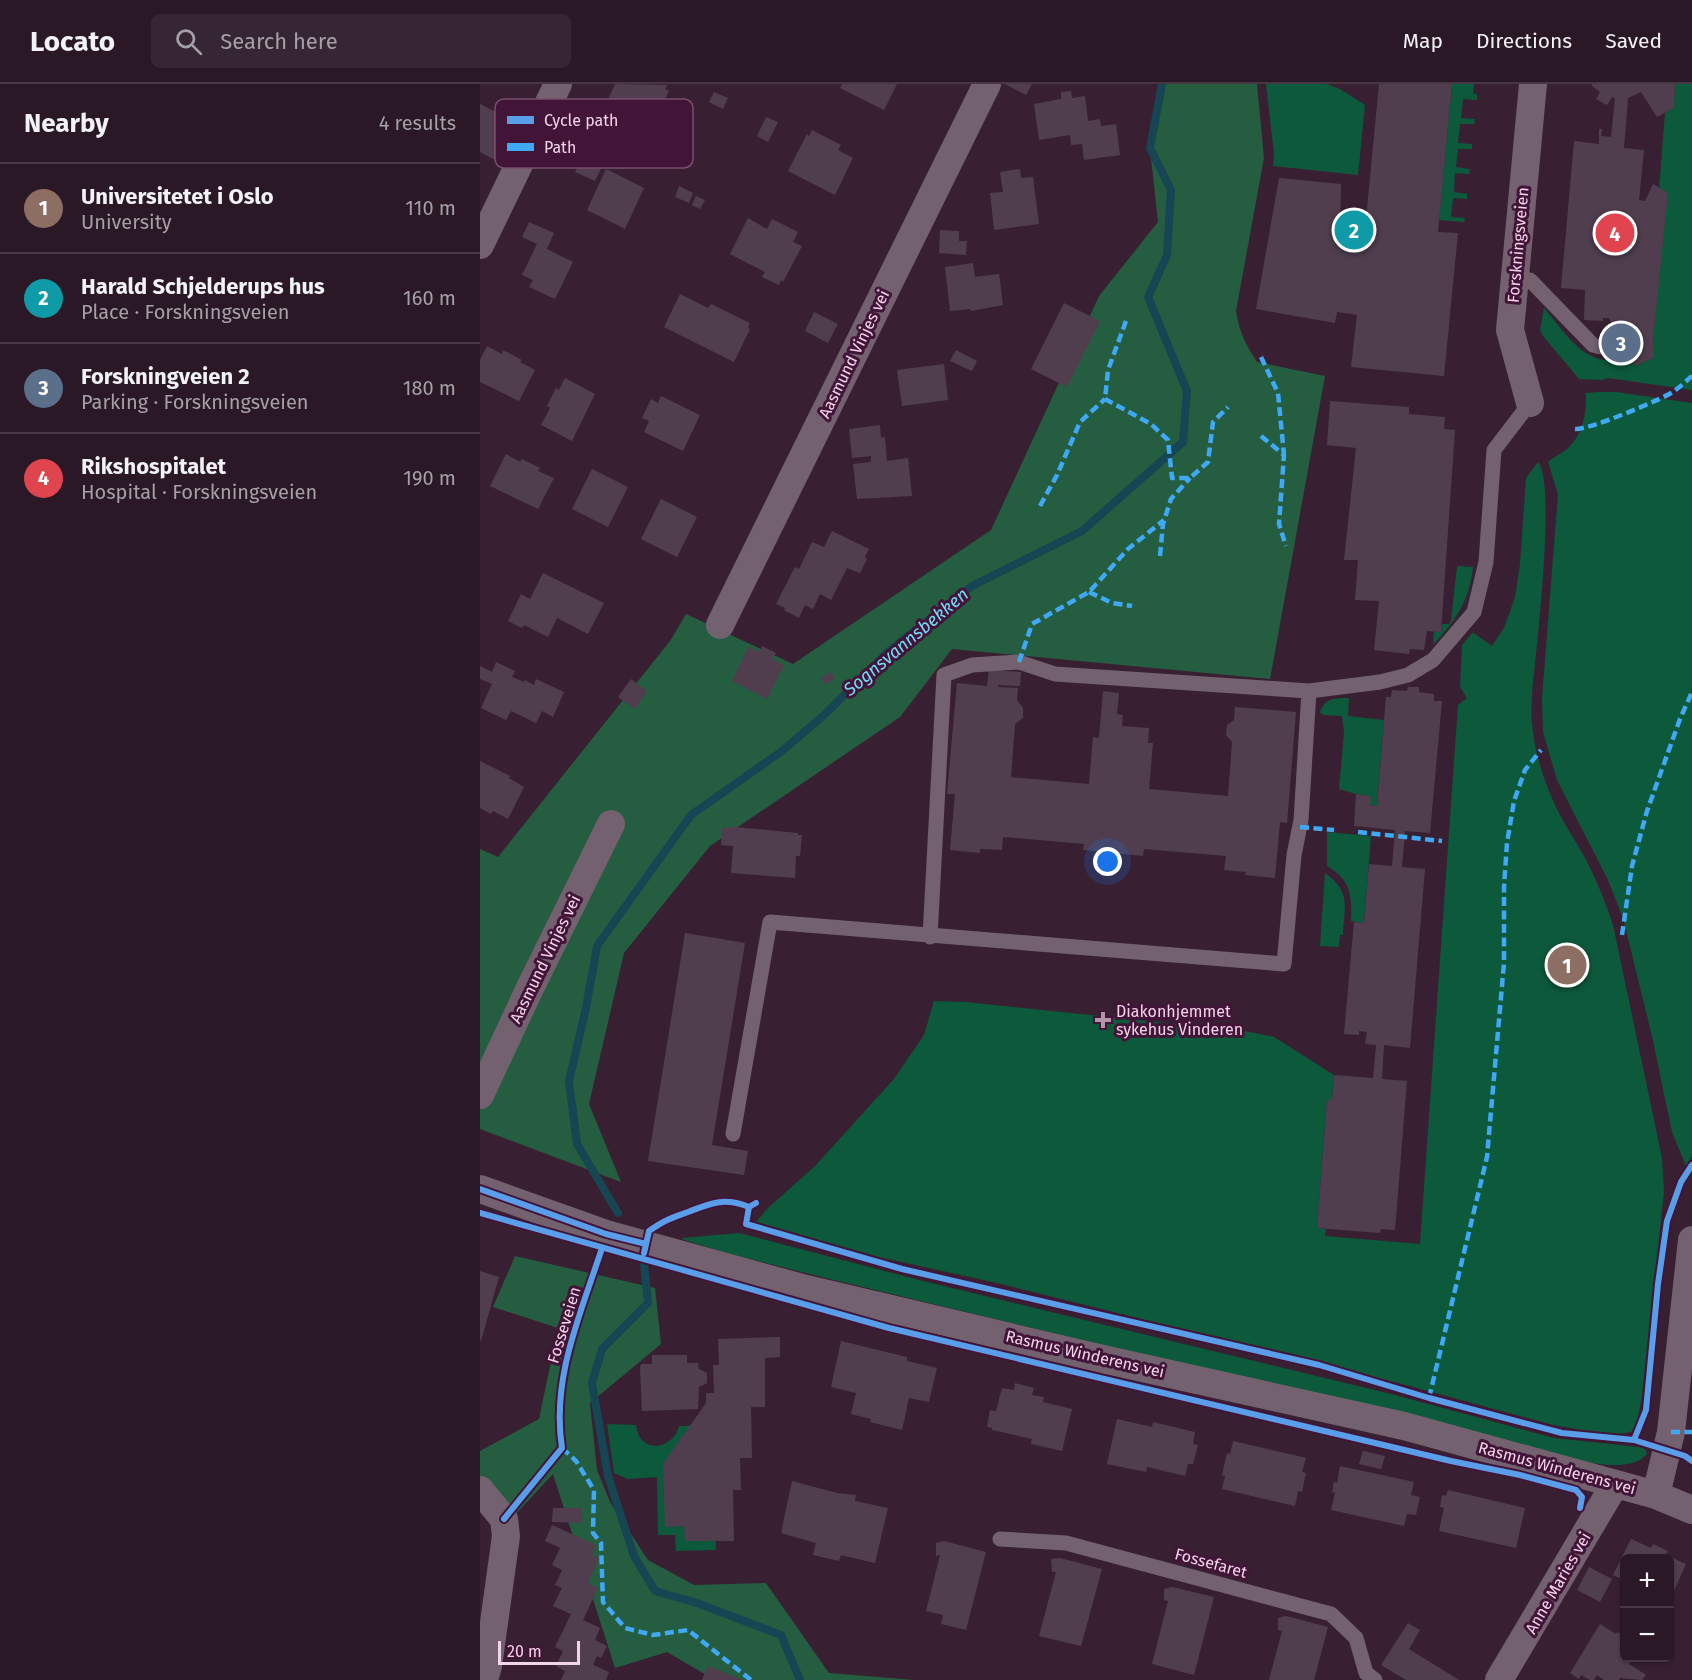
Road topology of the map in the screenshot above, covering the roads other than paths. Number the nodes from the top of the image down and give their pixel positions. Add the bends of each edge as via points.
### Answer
1 (558, 84) edge
2 (987, 84) edge
3 (1533, 84) edge
4 (551, 99) edge
5 (517, 168) edge
6 (480, 245) edge
7 (1515, 277) junction
8 (1621, 342) dead end
9 (1530, 403) joint
10 (720, 625) dead end
11 (1309, 691) junction
12 (612, 824) dead end
13 (930, 937) junction
14 (480, 1095) edge
15 (733, 1134) dead end
16 (480, 1190) edge
17 (1692, 1240) edge
18 (1686, 1351) edge
19 (1615, 1484) junction
20 (480, 1490) edge
21 (1656, 1496) junction
22 (1692, 1510) edge
23 (1000, 1539) dead end
24 (484, 1680) edge
25 (1375, 1680) edge
26 (1500, 1680) edge

1 - 4 street
2 - 10 street, Aasmund Vinjes vei
3 - 7 street, Forskningsveien
5 - 6 street
7 - 8 lane via 1530,280 1593,345 1603,349
7 - 9 street, Forskningsveien via 1510,330
9 - 11 lane via 1494,450 1486,562 1474,612 1433,660 1408,675
11 - 13 lane via 1284,964
11 - 13 lane via 1055,674 1019,662 972,665 944,675
12 - 14 street, Aasmund Vinjes vei
13 - 15 lane via 770,922
16 - 19 street, Rasmus Winderens vei via 639,1243 806,1289 1404,1426
17 - 18 street
18 - 21 street
19 - 21 street, Rasmus Winderens vei
19 - 26 street, Anne Maries vei
20 - 24 street via 504,1519 506,1536
21 - 22 street, Rasmus Winderens vei
23 - 25 lane, Fossefaret via 1066,1543 1330,1614 1356,1638 1366,1673

